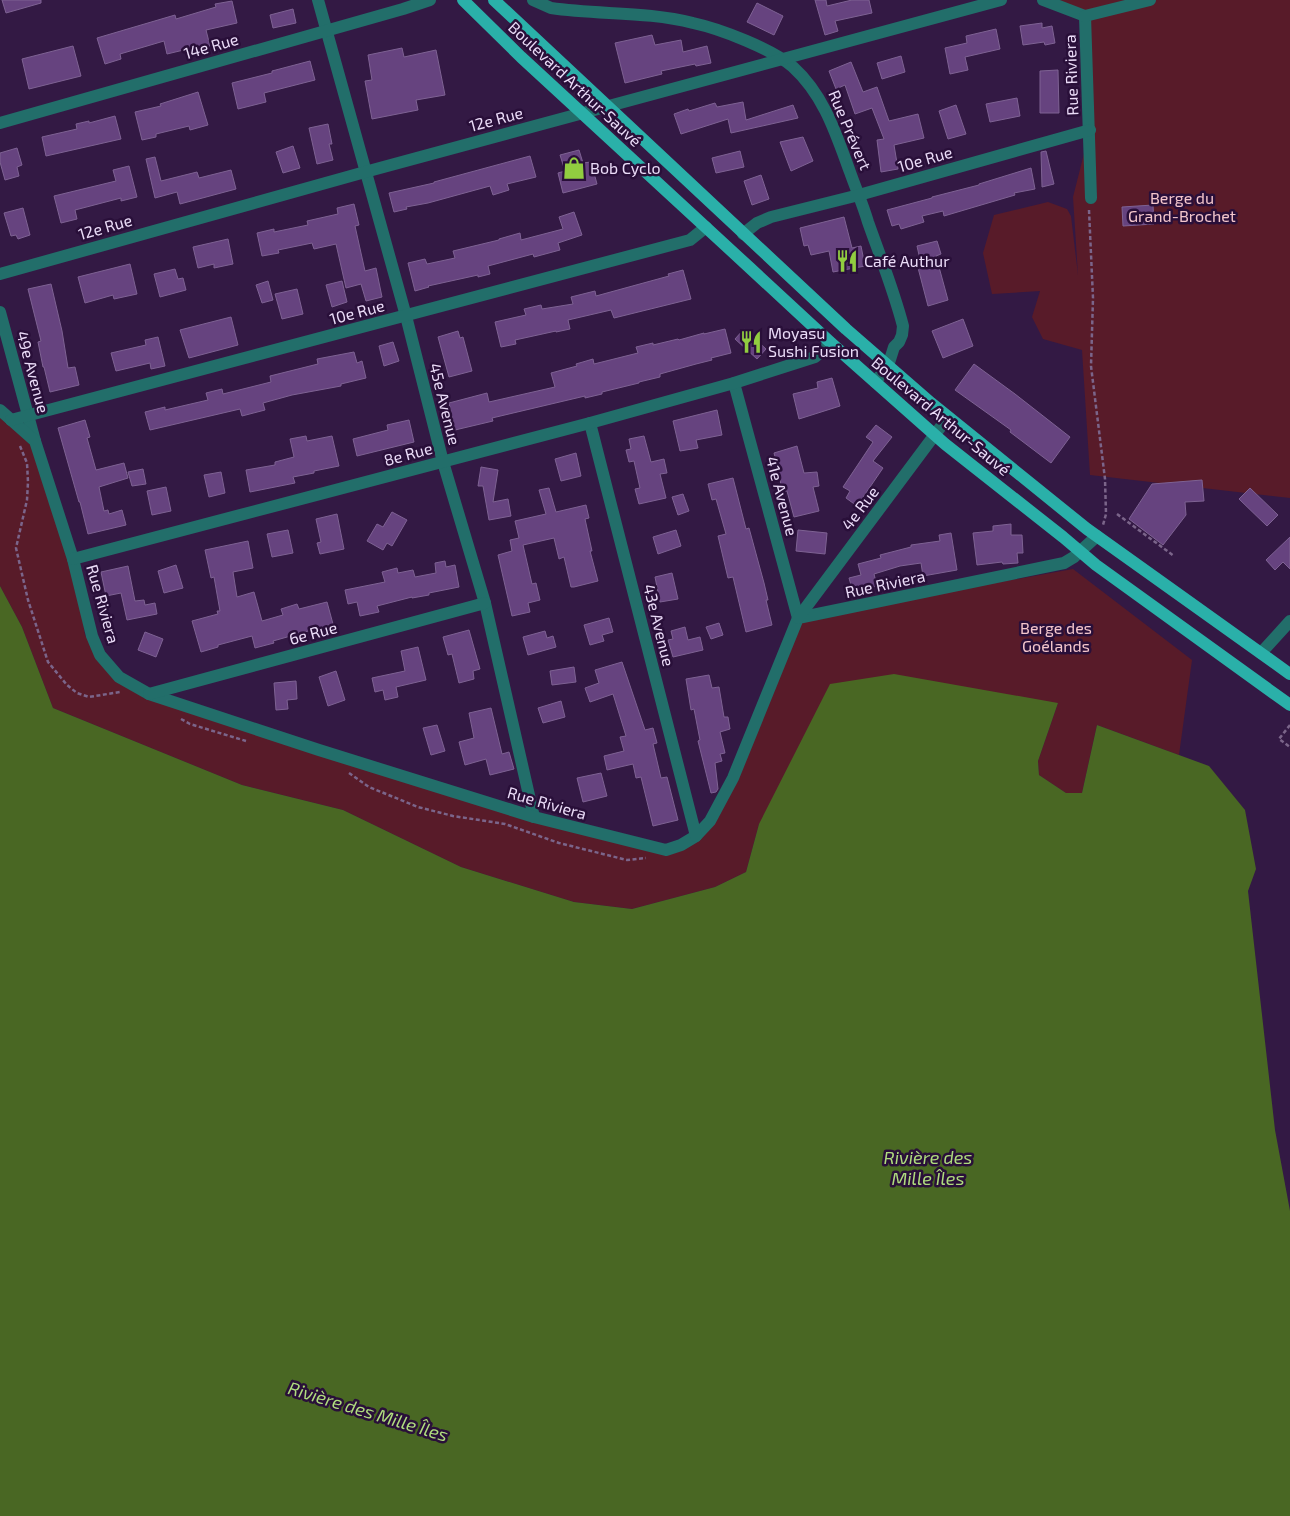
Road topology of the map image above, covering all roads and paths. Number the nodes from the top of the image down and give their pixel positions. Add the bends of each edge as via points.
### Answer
1 (318, 0) edge
2 (430, 0) edge
3 (463, 0) edge
4 (494, 0) edge
5 (533, 0) edge
6 (1001, 0) edge
7 (1043, 0) edge
8 (1150, 0) edge
9 (1085, 16) junction
10 (326, 30) junction
11 (782, 60) junction
12 (608, 105) junction
13 (582, 113) junction
14 (0, 123) edge
15 (1090, 130) junction
16 (365, 172) junction
17 (859, 195) junction
18 (1090, 203) joint
19 (706, 227) junction
20 (743, 234) junction
21 (0, 274) edge
22 (0, 312) edge
23 (406, 316) junction
24 (831, 343) junction
25 (888, 366) junction
26 (875, 382) junction
27 (734, 383) junction
28 (0, 410) edge
29 (28, 416) junction
30 (948, 418) junction
31 (11, 420) junction
32 (590, 423) junction
33 (935, 434) junction
34 (35, 441) junction
35 (20, 444) dead end
36 (443, 462) junction
37 (1117, 514) dead end
38 (1097, 536) junction
39 (1080, 552) junction
40 (1174, 556) dead end
41 (73, 559) junction
42 (485, 603) junction
43 (798, 618) junction
44 (1290, 622) edge
45 (1262, 653) junction
46 (1290, 674) edge
47 (126, 692) dead end
48 (149, 694) junction
49 (1290, 705) edge
50 (174, 715) dead end
51 (1290, 725) edge
52 (247, 741) dead end
53 (1290, 748) edge
54 (346, 771) dead end
55 (534, 817) junction
56 (696, 836) junction
57 (666, 850) junction

1 - 10 street, 45e Avenue
2 - 10 street, 14e Rue
3 - 13 main road, Boulevard Arthur-Sauvé
4 - 12 main road, Boulevard Arthur-Sauvé
5 - 11 street, Rue Prévert via 550,8 694,23 730,34
6 - 11 street, 12e Rue
7 - 9 street
8 - 9 street, Rue Riviera
9 - 15 street, Rue Riviera
10 - 14 street, 14e Rue
10 - 16 street, 45e Avenue
11 - 12 street, 12e Rue
11 - 17 street, Rue Prévert via 799,72 821,101
12 - 13 street, 12e Rue
12 - 20 main road, Boulevard Arthur-Sauvé
13 - 16 street, 12e Rue
13 - 19 main road, Boulevard Arthur-Sauvé
15 - 17 street, 10e Rue
15 - 18 street, Rue Riviera
16 - 21 street, 12e Rue
16 - 23 street, 45e Avenue
17 - 20 street, 10e Rue via 771,217
17 - 25 street, Rue Prévert via 902,326 902,335
18 - 38 path via 1091,366 1106,509 1106,520
19 - 23 street, 10e Rue via 690,240
19 - 24 main road, Boulevard Arthur-Sauvé
20 - 25 main road, Boulevard Arthur-Sauvé
22 - 29 street, 49e Avenue
23 - 29 street, 10e Rue
23 - 36 street, 45e Avenue
24 - 26 main road, Boulevard Arthur-Sauvé
24 - 27 street, 8e Rue via 815,357
25 - 26 street, Rue Prévert
25 - 30 main road, Boulevard Arthur-Sauvé
26 - 33 main road, Boulevard Arthur-Sauvé
27 - 32 street, 8e Rue
27 - 43 street, 41e Avenue
28 - 31 street
29 - 31 street, 10e Rue
29 - 34 street, 49e Avenue
30 - 33 street, 4e Rue
30 - 38 main road, Boulevard Arthur-Sauvé
31 - 34 street
32 - 36 street, 8e Rue
32 - 56 street, 43e Avenue
33 - 39 main road, Boulevard Arthur-Sauvé
33 - 43 street, 4e Rue
34 - 41 street, Rue Riviera
35 - 47 path via 27,463 28,482 16,548 48,662 68,685 89,697
36 - 41 street, 8e Rue
36 - 42 street, 45e Avenue
37 - 40 path
38 - 39 street, Rue Riviera
38 - 45 main road, Boulevard Arthur-Sauvé
39 - 43 street, Rue Riviera via 1064,563
39 - 49 main road, Boulevard Arthur-Sauvé
41 - 48 street, Rue Riviera via 92,636 100,655 119,677
42 - 48 street, 6e Rue
42 - 55 street, 45e Avenue
43 - 56 street via 734,778 710,821
44 - 45 street
45 - 46 main road, Boulevard Arthur-Sauvé
48 - 55 street, Rue Riviera
50 - 52 path via 190,724
51 - 53 path via 1279,739
54 - 57 path via 369,787 418,807 505,824 559,843 627,860 642,860
55 - 57 street, Rue Riviera
56 - 57 street via 681,846

